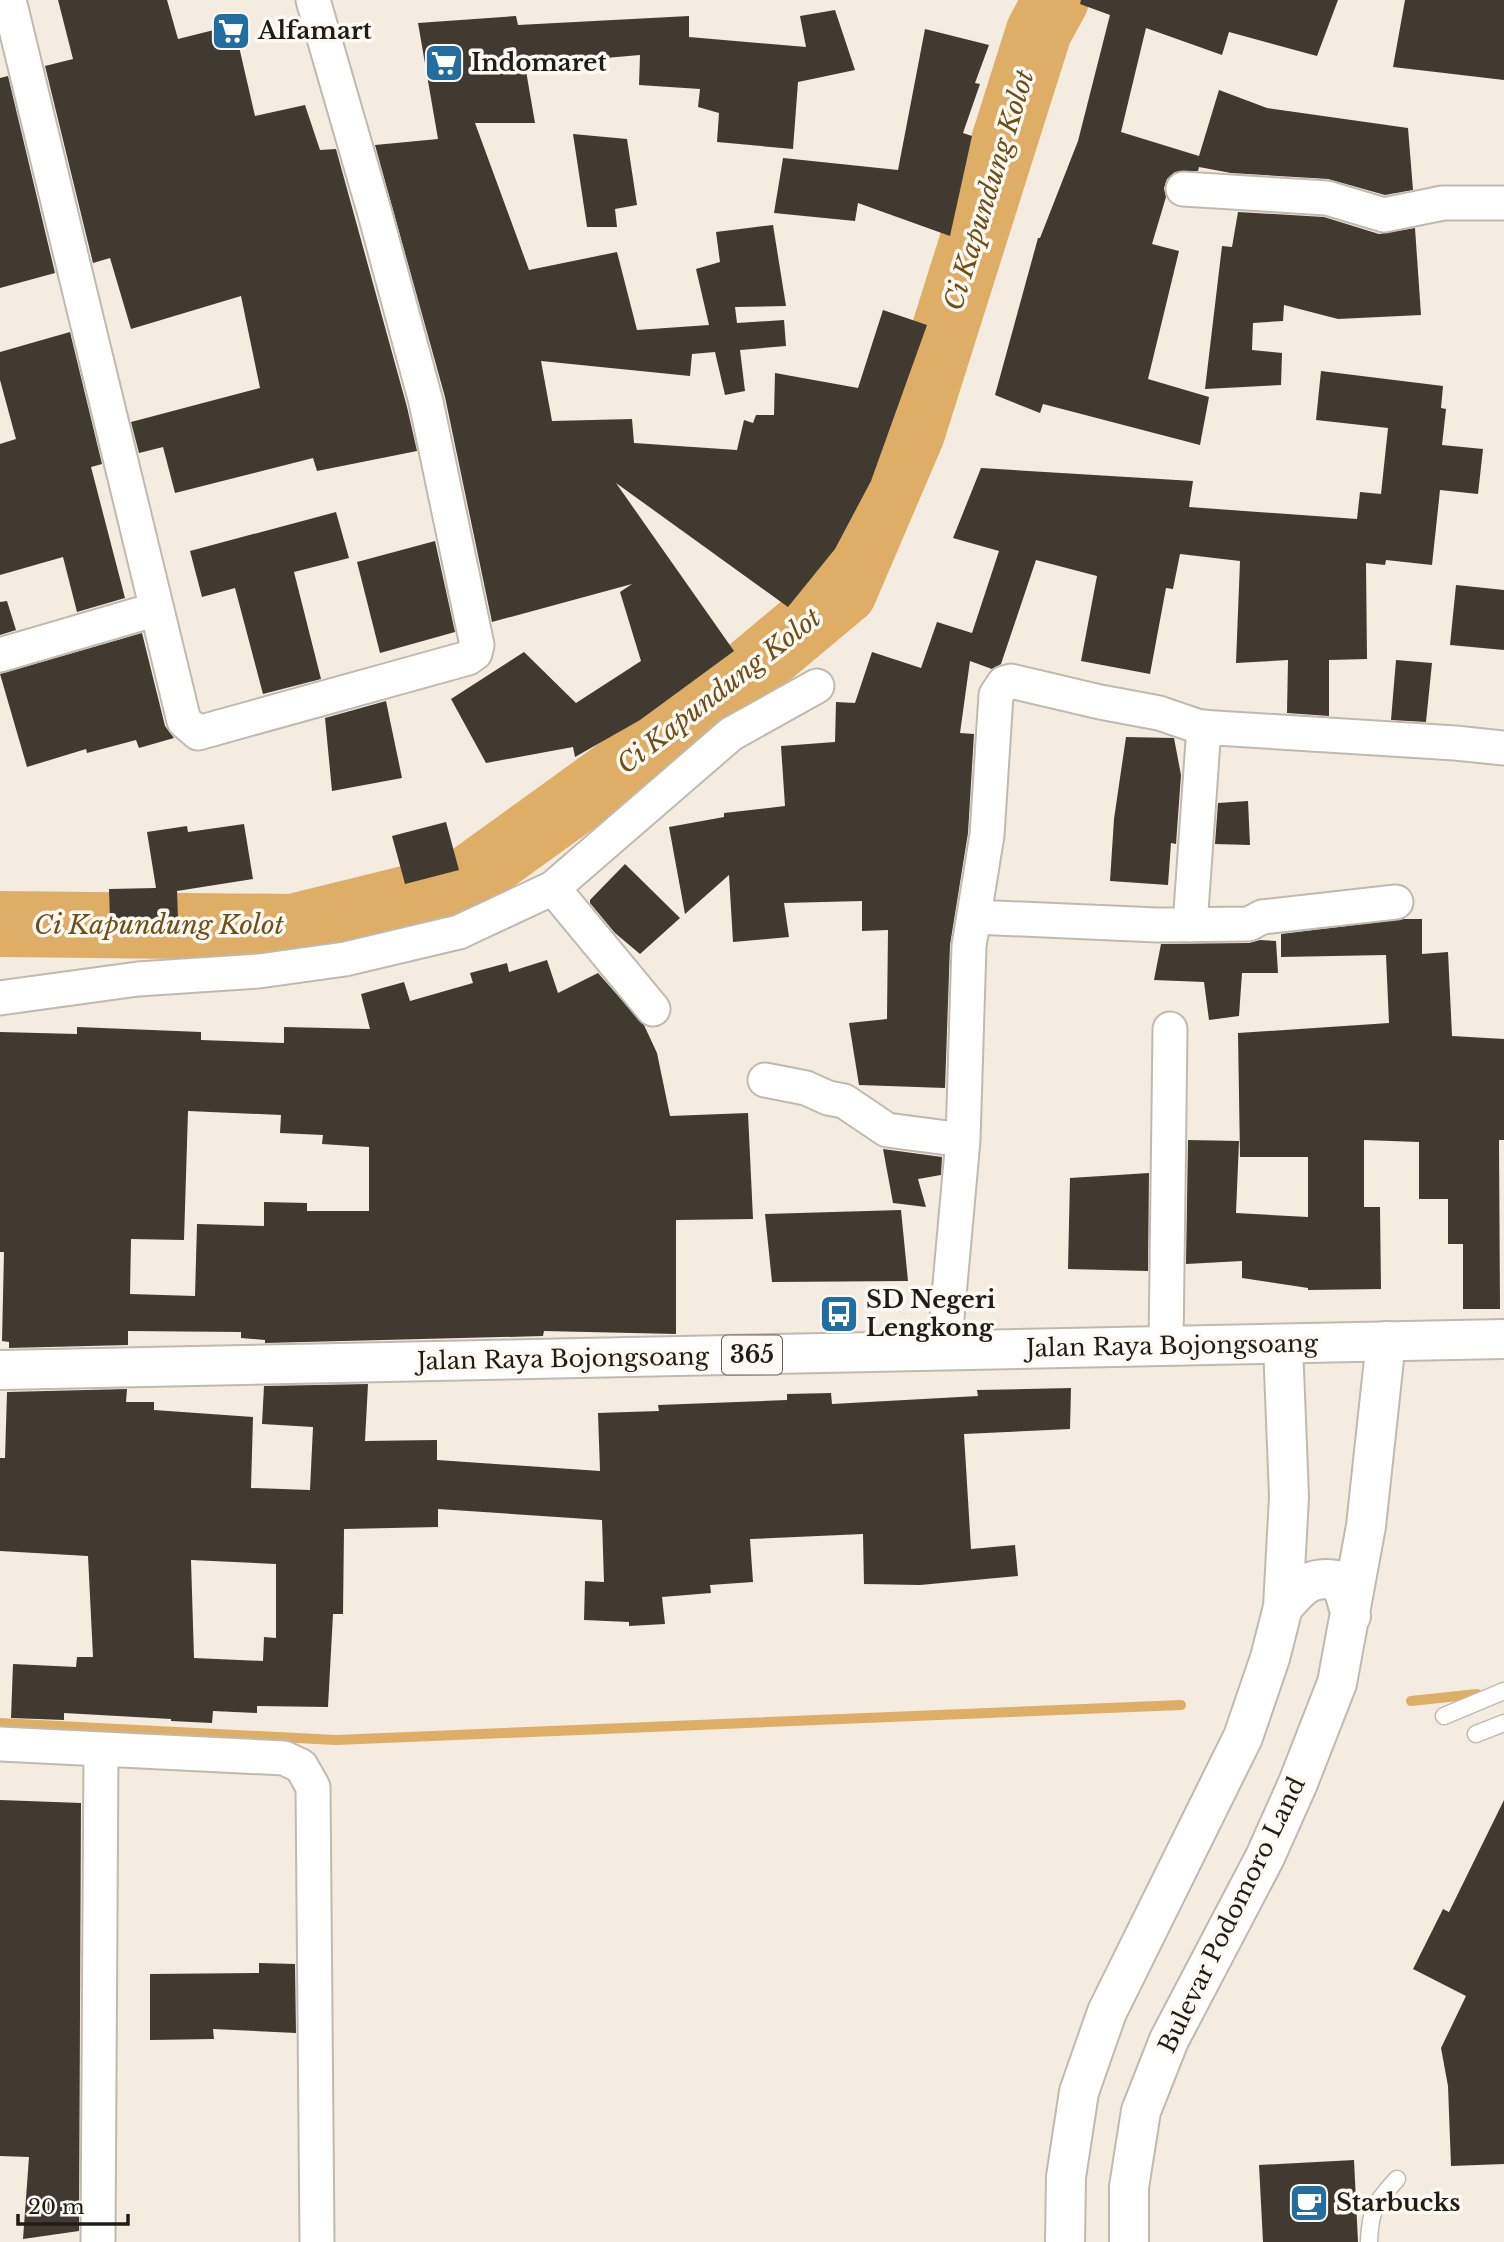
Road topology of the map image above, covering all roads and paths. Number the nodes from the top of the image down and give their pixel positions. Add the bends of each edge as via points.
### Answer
1 (9, 0) edge
2 (313, 0) edge
3 (1183, 189) dead end
4 (1504, 203) edge
5 (157, 609) junction
6 (0, 655) edge
7 (817, 686) dead end
8 (1204, 727) junction
9 (1504, 748) edge
10 (553, 888) junction
11 (1396, 902) dead end
12 (974, 917) junction
13 (1190, 925) junction
14 (0, 998) edge
15 (653, 1009) dead end
16 (1170, 1029) dead end
17 (765, 1080) dead end
18 (963, 1140) junction
19 (1504, 1339) edge
20 (1386, 1341) junction
21 (1283, 1344) junction
22 (1166, 1347) junction
23 (944, 1351) junction
24 (0, 1370) edge
25 (1283, 1607) junction
26 (1350, 1616) junction
27 (1504, 1691) edge
28 (1444, 1716) dead end
29 (1504, 1723) edge
30 (1476, 1734) dead end
31 (0, 1744) edge
32 (101, 1749) junction
33 (1396, 2179) dead end
34 (98, 2242) edge
35 (317, 2242) edge
36 (1065, 2242) edge
37 (1129, 2242) edge
38 (1369, 2242) edge

1 - 5 street
2 - 5 street via 426,402 475,653 198,733 184,721
3 - 4 street via 1328,198 1384,215 1443,204
5 - 6 street
7 - 10 street via 731,734
8 - 9 street
8 - 12 street via 1159,713 1004,683 996,695 987,835
8 - 13 street
10 - 14 street via 458,932 345,959
10 - 15 street
11 - 13 street via 1262,917 1249,924
12 - 13 street
12 - 18 street via 969,946
16 - 22 street
17 - 18 street via 844,1101 887,1130
18 - 23 street
19 - 20 street, Jalan Raya Bojongsoang / 365
20 - 21 street, Jalan Raya Bojongsoang / 365
20 - 26 street, Bulevar Podomoro Land via 1366,1526
21 - 22 street, Jalan Raya Bojongsoang / 365
21 - 25 street via 1289,1503
22 - 23 street, Jalan Raya Bojongsoang / 365
23 - 24 street, Jalan Raya Bojongsoang / 365
25 - 26 street via 1303,1586 1324,1578 1336,1580 1345,1591
25 - 36 street via 1243,1737 1107,2012 1079,2091 1066,2177
26 - 37 street, Bulevar Podomoro Land via 1338,1684 1298,1783 1265,1857 1169,2040 1141,2111 1129,2187
27 - 28 lane
29 - 30 lane
31 - 32 street
32 - 34 street
32 - 35 street via 285,1758 301,1766 313,1787
33 - 38 lane via 1370,2218

